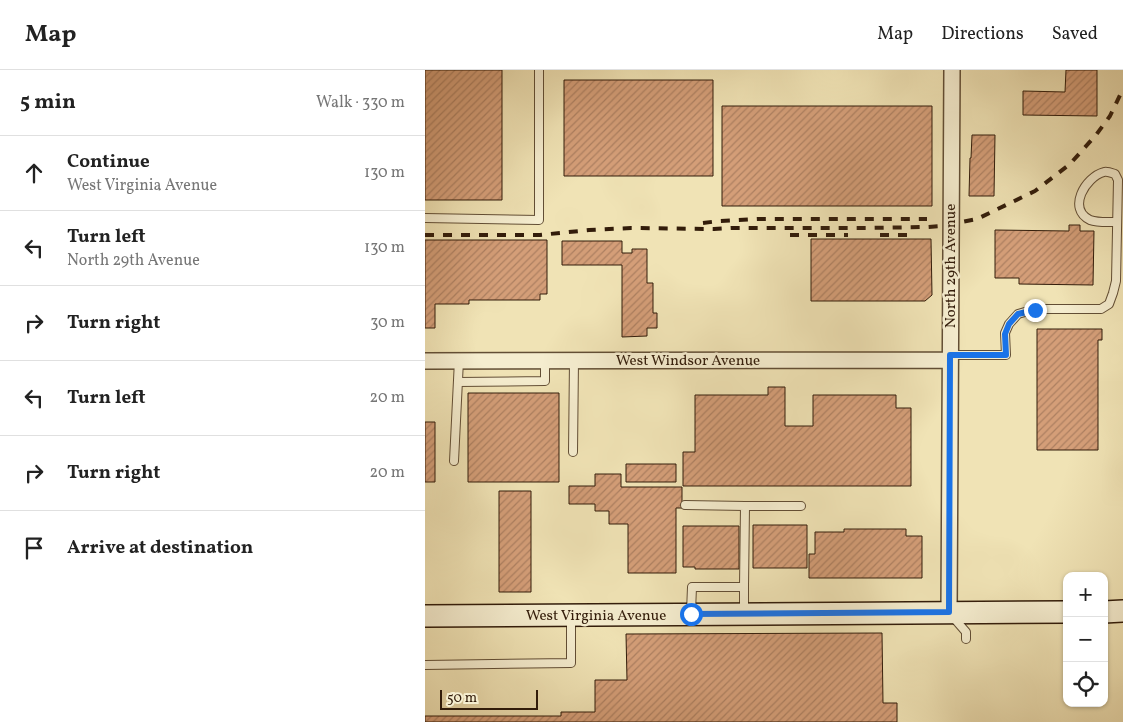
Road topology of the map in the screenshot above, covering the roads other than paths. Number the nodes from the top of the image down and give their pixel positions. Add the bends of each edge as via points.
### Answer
1 (539, 70) edge
2 (952, 70) edge
3 (425, 218) edge
4 (1117, 222) junction
5 (950, 357) junction
6 (459, 360) junction
7 (545, 360) junction
8 (574, 360) junction
9 (425, 361) edge
10 (458, 382) junction
11 (573, 452) dead end
12 (454, 461) dead end
13 (685, 505) dead end
14 (745, 506) junction
15 (801, 506) dead end
16 (745, 587) junction
17 (949, 612) junction
18 (1063, 612) edge
19 (1108, 612) edge
20 (1123, 612) edge
21 (691, 614) junction
22 (744, 614) junction
23 (571, 615) junction
24 (425, 616) edge
25 (966, 639) dead end
26 (425, 665) edge

1 - 3 lane via 539,220
2 - 5 street, North 29th Avenue
4 - 4 lane via 1119,180 1115,174 1105,172 1083,189 1080,208 1088,219
4 - 5 lane via 1115,281 1109,304 1101,310 1035,310 1018,314 1005,334 1006,355
5 - 8 street, West Windsor Avenue
5 - 17 street, North 29th Avenue
6 - 7 street, West Windsor Avenue
6 - 9 street, West Windsor Avenue
6 - 10 lane
7 - 8 street, West Windsor Avenue
7 - 10 lane via 545,381
8 - 11 lane
10 - 12 lane
13 - 14 lane
14 - 15 lane
14 - 16 lane
16 - 21 lane via 692,587
16 - 22 lane
17 - 18 street, West Virginia Avenue
17 - 22 street, West Virginia Avenue
17 - 25 lane via 966,632
19 - 20 street
21 - 22 street, West Virginia Avenue
21 - 23 street, West Virginia Avenue
23 - 24 street, West Virginia Avenue
23 - 26 lane via 571,663

